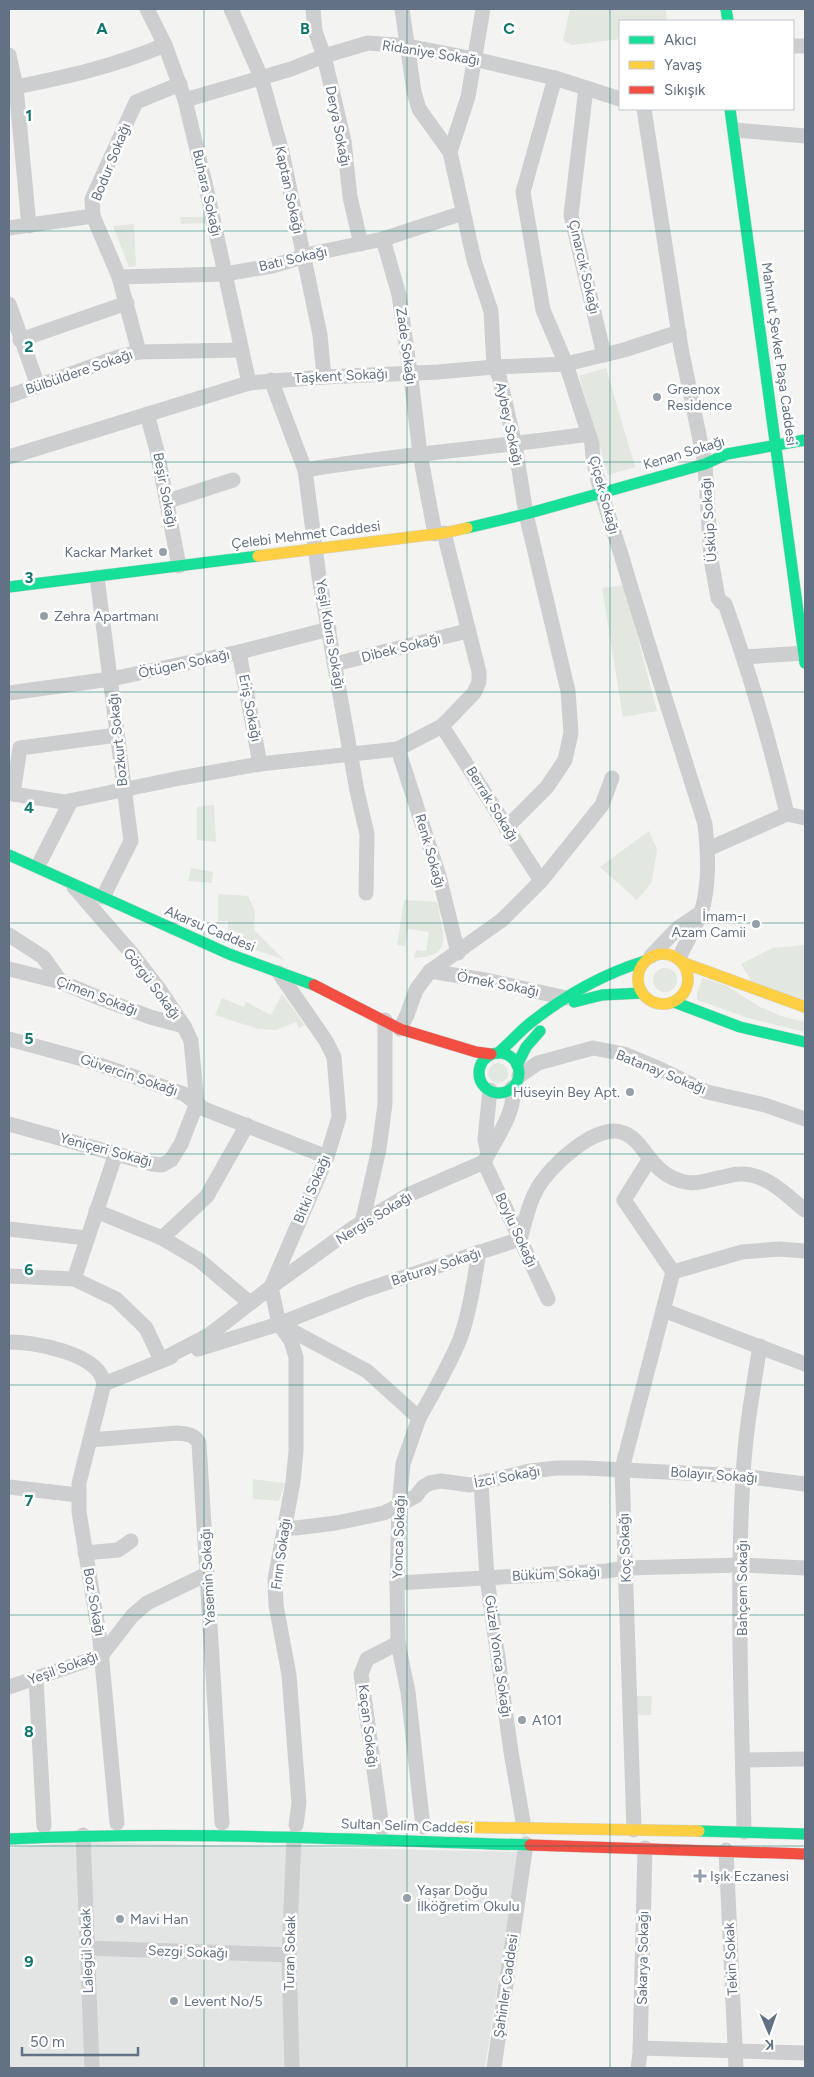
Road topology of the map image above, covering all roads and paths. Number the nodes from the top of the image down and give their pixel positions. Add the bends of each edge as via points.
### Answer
1 (147, 9) edge
2 (231, 9) edge
3 (313, 9) edge
4 (402, 9) edge
5 (483, 9) edge
6 (166, 45) junction
7 (408, 46) junction
8 (9, 55) edge
9 (324, 56) junction
10 (474, 58) junction
11 (261, 77) junction
12 (555, 78) junction
13 (180, 84) junction
14 (16, 87) junction
15 (586, 88) junction
16 (619, 99) edge
17 (185, 100) junction
18 (644, 110) edge
19 (730, 110) edge
20 (735, 130) junction
21 (805, 136) edge
22 (450, 152) junction
23 (15, 156) edge
24 (463, 213) junction
25 (93, 216) junction
26 (29, 226) junction
27 (9, 228) edge
28 (383, 239) junction
29 (361, 244) junction
30 (304, 258) junction
31 (225, 274) junction
32 (119, 277) junction
33 (127, 303) junction
34 (9, 304) edge
35 (679, 332) junction
36 (20, 340) junction
37 (240, 350) junction
38 (139, 352) junction
39 (604, 355) junction
40 (566, 364) junction
41 (494, 367) junction
42 (411, 373) junction
43 (324, 376) junction
44 (271, 380) junction
45 (249, 383) junction
46 (38, 386) junction
47 (9, 396) edge
48 (147, 414) junction
49 (588, 434) junction
50 (805, 440) edge
51 (776, 444) junction
52 (515, 445) junction
53 (420, 454) junction
54 (9, 457) edge
55 (705, 464) junction
56 (305, 470) junction
57 (233, 480) dead end
58 (603, 493) junction
59 (168, 501) junction
60 (526, 514) junction
61 (440, 533) junction
62 (316, 548) junction
63 (179, 566) junction
64 (97, 577) junction
65 (9, 587) edge
66 (329, 629) junction
67 (467, 631) junction
68 (239, 652) junction
69 (805, 656) edge
70 (743, 657) junction
71 (335, 664) junction
72 (111, 679) junction
73 (9, 694) edge
74 (442, 726) junction
75 (118, 735) junction
76 (398, 749) junction
77 (351, 755) junction
78 (260, 764) junction
79 (612, 778) dead end
80 (124, 789) junction
81 (71, 801) junction
82 (787, 814) junction
83 (805, 818) edge
84 (506, 828) junction
85 (708, 849) junction
86 (9, 854) edge
87 (41, 860) dead end
88 (69, 881) junction
89 (541, 881) junction
90 (366, 893) dead end
91 (103, 897) junction
92 (700, 913) junction
93 (9, 935) edge
94 (458, 953) junction
95 (648, 959) junction
96 (681, 961) junction
97 (9, 968) edge
98 (430, 972) junction
99 (279, 973) junction
100 (61, 982) junction
101 (642, 993) junction
102 (566, 998) junction
103 (674, 1002) junction
104 (805, 1007) edge
105 (385, 1020) junction
106 (184, 1026) junction
107 (400, 1029) junction
108 (9, 1039) edge
109 (805, 1042) edge
110 (437, 1053) dead end
111 (494, 1054) junction
112 (470, 1069) dead end
113 (516, 1076) junction
114 (480, 1078) junction
115 (490, 1090) junction
116 (197, 1103) junction
117 (805, 1119) edge
118 (9, 1124) edge
119 (247, 1126) junction
120 (116, 1153) junction
121 (327, 1157) junction
122 (486, 1158) junction
123 (649, 1160) junction
124 (805, 1210) edge
125 (96, 1211) junction
126 (362, 1223) junction
127 (9, 1229) edge
128 (86, 1238) junction
129 (162, 1238) junction
130 (520, 1239) junction
131 (805, 1251) edge
132 (479, 1252) junction
133 (673, 1272) junction
134 (9, 1276) edge
135 (74, 1278) junction
136 (271, 1287) junction
137 (548, 1298) dead end
138 (250, 1303) junction
139 (663, 1310) junction
140 (279, 1324) junction
141 (9, 1342) edge
142 (760, 1346) junction
143 (161, 1360) junction
144 (805, 1364) edge
145 (104, 1384) junction
146 (420, 1418) junction
147 (90, 1440) junction
148 (622, 1469) junction
149 (743, 1476) junction
150 (481, 1483) junction
151 (805, 1484) edge
152 (9, 1487) edge
153 (78, 1495) junction
154 (399, 1506) junction
155 (284, 1528) junction
156 (131, 1542) dead end
157 (85, 1553) junction
158 (741, 1565) junction
159 (626, 1568) junction
160 (805, 1568) edge
161 (208, 1574) junction
162 (487, 1578) junction
163 (397, 1583) junction
164 (398, 1643) junction
165 (102, 1656) junction
166 (36, 1679) junction
167 (9, 1687) edge
168 (805, 1759) edge
169 (743, 1760) junction
170 (223, 1823) dead end
171 (40, 1826) joint
172 (117, 1826) junction
173 (428, 1827) joint
174 (524, 1827) junction
175 (9, 1828) edge
176 (295, 1828) junction
177 (381, 1828) dead end
178 (82, 1829) junction
179 (634, 1830) junction
180 (726, 1832) junction
181 (744, 1832) junction
182 (805, 1834) edge
183 (9, 1839) edge
184 (526, 1844) junction
185 (646, 1848) junction
186 (726, 1850) junction
187 (744, 1851) junction
188 (805, 1854) edge
189 (87, 1948) junction
190 (289, 1955) junction
191 (640, 2048) junction
192 (736, 2051) junction
193 (805, 2053) edge
194 (92, 2068) edge
195 (292, 2068) edge
196 (494, 2068) edge
197 (638, 2068) edge
198 (736, 2068) edge

1 - 6 street, Buhara Sokağı
2 - 11 street, Kaptan Sokağı
3 - 9 street, Derya Sokağı via 315,31
4 - 7 street, Aybey Sokağı
5 - 10 street
6 - 13 street, Buhara Sokağı
6 - 14 street via 79,75
7 - 9 street, Ridaniye Sokağı via 368,43
7 - 10 street, Ridaniye Sokağı
7 - 22 street, Aybey Sokağı via 419,109
8 - 14 street
9 - 11 street, Ridaniye Sokağı
9 - 29 street, Derya Sokağı via 344,141 350,197
10 - 12 street, Ridaniye Sokağı
10 - 22 street via 468,97
11 - 17 street, Ridaniye Sokağı
11 - 30 street, Kaptan Sokağı via 282,152
12 - 15 street, Ridaniye Sokağı
12 - 40 street, Çiçek Sokağı via 523,192 543,310
13 - 17 street, Buhara Sokağı
13 - 25 street, Bodur Sokağı via 136,102 92,199
14 - 23 street
15 - 16 street, Ridaniye Sokağı
15 - 39 street, Çınarcık Sokağı via 571,215
17 - 31 street, Buhara Sokağı
18 - 35 street, Üsküp Sokağı
19 - 20 main road, Mahmut Şevket Paşa Caddesi
20 - 21 street
20 - 51 main road, Mahmut Şevket Paşa Caddesi
22 - 24 street, Aybey Sokağı
23 - 26 street
24 - 28 street, Batı Sokağı
24 - 41 street, Aybey Sokağı via 491,311
25 - 26 street
25 - 32 street, Bodur Sokağı
26 - 27 street
28 - 29 street, Batı Sokağı
28 - 42 street, Zade Sokağı via 399,295
29 - 30 street, Batı Sokağı
30 - 31 street, Batı Sokağı
30 - 43 street, Kaptan Sokağı via 320,335
31 - 32 street, Batı Sokağı
31 - 37 street, Buhara Sokağı
32 - 33 street, Bodur Sokağı
33 - 36 street
33 - 38 street, Bodur Sokağı
34 - 36 street
35 - 39 street, Taşkent Sokağı
35 - 55 street, Üsküp Sokağı
36 - 46 street
37 - 38 street, Bülbüldere Sokağı
37 - 45 street, Buhara Sokağı
38 - 46 street, Bülbüldere Sokağı via 118,356
39 - 40 street, Taşkent Sokağı
40 - 41 street, Taşkent Sokağı
40 - 49 street, Çiçek Sokağı
41 - 42 street, Taşkent Sokağı
41 - 52 street, Aybey Sokağı
42 - 43 street, Taşkent Sokağı
42 - 53 street, Zade Sokağı
43 - 44 street, Taşkent Sokağı
44 - 45 street, Taşkent Sokağı
44 - 56 street, Yeşil Kıbrıs Sokağı
45 - 48 street, Taşkent Sokağı
46 - 47 street, Bülbüldere Sokağı
48 - 54 street, Taşkent Sokağı
48 - 59 street, Beşir Sokağı
49 - 52 street
49 - 58 street, Çiçek Sokağı
50 - 51 main road, Kenan Sokağı
51 - 55 main road, Kenan Sokağı via 727,454
51 - 69 main road, Mahmut Şevket Paşa Caddesi
52 - 53 street
52 - 60 street, Aybey Sokağı
53 - 56 street
53 - 61 street, Zade Sokağı
55 - 58 main road, Kenan Sokağı
55 - 70 street, Üsküp Sokağı via 711,559 718,598 725,604
56 - 62 street, Yeşil Kıbrıs Sokağı
57 - 59 street
58 - 60 main road, Çelebi Mehmet Caddesi
58 - 85 street, Çiçek Sokağı via 705,824
59 - 63 street, Beşir Sokağı
60 - 61 main road, Çelebi Mehmet Caddesi
60 - 84 street, Aybey Sokağı via 568,691 571,733 565,760 547,787
61 - 62 main road, Çelebi Mehmet Caddesi
61 - 67 street, Zade Sokağı
62 - 63 main road, Çelebi Mehmet Caddesi
62 - 66 street, Yeşil Kıbrıs Sokağı
63 - 64 main road, Çelebi Mehmet Caddesi
64 - 65 main road, Çelebi Mehmet Caddesi
64 - 72 street, Bozkurt Sokağı
66 - 68 street, Ötügen Sokağı
66 - 71 street, Yeşil Kıbrıs Sokağı
67 - 71 street, Dibek Sokağı
67 - 74 street, Zade Sokağı via 479,682 474,693
68 - 72 street, Ötügen Sokağı
68 - 78 street, Eriş Sokağı
69 - 70 street
70 - 82 street, Üsküp Sokağı
71 - 77 street, Yeşil Kıbrıs Sokağı
72 - 73 street, Ötügen Sokağı
72 - 75 street, Bozkurt Sokağı
74 - 76 street
74 - 84 street, Berrak Sokağı
75 - 80 street, Bozkurt Sokağı
75 - 81 street via 20,748 12,794
76 - 77 street
76 - 94 street, Renk Sokağı via 439,876
77 - 78 street
77 - 90 street, Yeşil Kıbrıs Sokağı via 367,834
78 - 80 street
79 - 89 street via 602,805
80 - 81 street
80 - 91 street, Bozkurt Sokağı via 131,840
81 - 87 street
82 - 83 street
82 - 85 street
84 - 89 street, Berrak Sokağı
85 - 92 street, Çiçek Sokağı via 706,891
86 - 88 main road, Akarsu Caddesi
88 - 91 main road, Akarsu Caddesi
88 - 106 street, Görgü Sokağı via 133,955
89 - 94 street via 502,920
91 - 99 main road, Akarsu Caddesi via 178,933
92 - 95 street via 678,928
92 - 96 street, Çiçek Sokağı
93 - 100 street via 43,957
94 - 98 street
95 - 96 main road via 665,953
95 - 101 main road via 640,968 638,977
95 - 102 main road via 620,968
96 - 103 main road via 689,977 688,985
96 - 104 main road
97 - 100 street, Çimen Sokağı
98 - 102 street, Örnek Sokağı
98 - 107 street via 416,990
99 - 105 main road, Akarsu Caddesi via 317,986
99 - 121 street, Bitki Sokağı via 334,1057 339,1116
100 - 106 street, Çimen Sokağı via 150,1017
101 - 103 main road via 660,1004
101 - 113 main road via 578,1000 544,1026 526,1047
102 - 111 main road
103 - 109 main road via 740,1027
105 - 107 main road, Akarsu Caddesi
105 - 126 street via 384,1113
106 - 116 street, Görgü Sokağı via 191,1041
107 - 110 main road, Akarsu Caddesi via 407,1038
107 - 111 main road, Akarsu Caddesi via 476,1052
108 - 116 street, Güvercin Sokağı via 86,1060 184,1094
111 - 113 main road via 512,1057
111 - 114 main road via 480,1065
112 - 114 main road
113 - 115 main road via 502,1092
113 - 117 street, Batanay Sokağı via 538,1063 593,1048 624,1054 707,1092 765,1105
113 - 122 street via 513,1101
114 - 115 main road
115 - 122 street
116 - 119 street, Güvercin Sokağı via 204,1109
116 - 120 street, Yeniçeri Sokağı via 171,1160 162,1165 152,1164
118 - 120 street, Yeniçeri Sokağı
119 - 121 street, Güvercin Sokağı
119 - 129 street via 207,1196
120 - 125 street
121 - 136 street, Bitki Sokağı
122 - 126 street, Nergis Sokağı via 408,1195
122 - 130 street, Boylu Sokağı
123 - 124 street via 668,1177 683,1182 752,1175 770,1183
123 - 130 street via 624,1132 613,1130 583,1142 561,1160 537,1188
123 - 133 street via 624,1200
125 - 128 street
125 - 129 street
126 - 136 street, Nergis Sokağı
127 - 128 street
128 - 135 street
129 - 138 street via 200,1260
130 - 132 street, Baturay Sokağı
130 - 137 street, Boylu Sokağı
131 - 133 street via 742,1252
132 - 140 street, Baturay Sokağı via 362,1291
132 - 146 street, Yonca Sokağı via 471,1302 460,1339
133 - 139 street, Koç Sokağı
134 - 135 street
135 - 143 street via 116,1299 146,1328
136 - 138 street, Bitki Sokağı
136 - 140 street, Fırın Sokağı
138 - 143 street, Bitki Sokağı via 209,1336
139 - 142 street
139 - 148 street, Koç Sokağı
140 - 143 street, Baturay Sokağı
140 - 146 street via 367,1371
140 - 155 street, Fırın Sokağı via 291,1341 296,1357 296,1451
141 - 145 street via 28,1342 75,1355 101,1374
142 - 144 street
142 - 149 street, Bahçem Sokağı
143 - 145 street, Baturay Sokağı
145 - 147 street, Boz Sokağı
146 - 154 street, Yonca Sokağı via 403,1464
147 - 153 street, Boz Sokağı
147 - 161 street, Yasemin Sokağı via 177,1433 196,1437 202,1470
148 - 149 street, Bolayır Sokağı
148 - 150 street, İzci Sokağı via 557,1468
148 - 159 street, Koç Sokağı
149 - 151 street, Bolayır Sokağı
149 - 158 street, Bahçem Sokağı
150 - 154 street, İzci Sokağı via 430,1483
150 - 162 street, Güzel Yonca Sokağı
152 - 153 street
153 - 157 street, Boz Sokağı
154 - 155 street, İzci Sokağı via 384,1513 336,1523
154 - 163 street, Yonca Sokağı
155 - 176 street, Fırın Sokağı via 275,1579 276,1605 289,1675 299,1803
156 - 157 street via 118,1550
157 - 165 street, Boz Sokağı
158 - 159 street, Büküm Sokağı
158 - 160 street, Büküm Sokağı
158 - 169 street, Bahçem Sokağı
159 - 162 street, Büküm Sokağı via 606,1572
159 - 179 street, Koç Sokağı
161 - 165 street, Yeşil Sokağı via 147,1603 128,1621
161 - 170 street, Yasemin Sokağı
162 - 163 street, Büküm Sokağı
162 - 174 street, Güzel Yonca Sokağı
163 - 164 street, Yonca Sokağı
164 - 173 street, Yonca Sokağı
164 - 177 street, Kaçan Sokağı via 367,1659 361,1674
165 - 166 street, Yeşil Sokağı
165 - 172 street, Boz Sokağı
166 - 167 street, Yeşil Sokağı
166 - 171 street
168 - 169 street
169 - 181 street, Bahçem Sokağı
171 - 175 main road
172 - 176 main road, Sultan Selim Caddesi
172 - 178 main road, Sultan Selim Caddesi
173 - 174 main road, Sultan Selim Caddesi
174 - 179 main road, Sultan Selim Caddesi
174 - 184 main road
176 - 184 main road, Sultan Selim Caddesi
176 - 190 street, Turan Sokak
178 - 183 main road, Sultan Selim Caddesi
178 - 189 street, Lalegül Sokak
179 - 180 main road, Sultan Selim Caddesi
180 - 181 main road, Sultan Selim Caddesi
180 - 186 main road
181 - 182 main road, Sultan Selim Caddesi
181 - 187 main road
184 - 185 main road, Sultan Selim Caddesi
184 - 196 street, Şahinler Caddesi
185 - 186 main road, Sultan Selim Caddesi
185 - 191 street, Sakarya Sokağı
186 - 187 main road, Sultan Selim Caddesi
186 - 192 street, Tekin Sokak
187 - 188 main road, Sultan Selim Caddesi
189 - 190 street, Sezgi Sokağı
189 - 194 street, Lalegül Sokak
190 - 195 street, Turan Sokak
191 - 192 street
191 - 197 street, Sakarya Sokağı
192 - 193 street
192 - 198 street, Tekin Sokak

